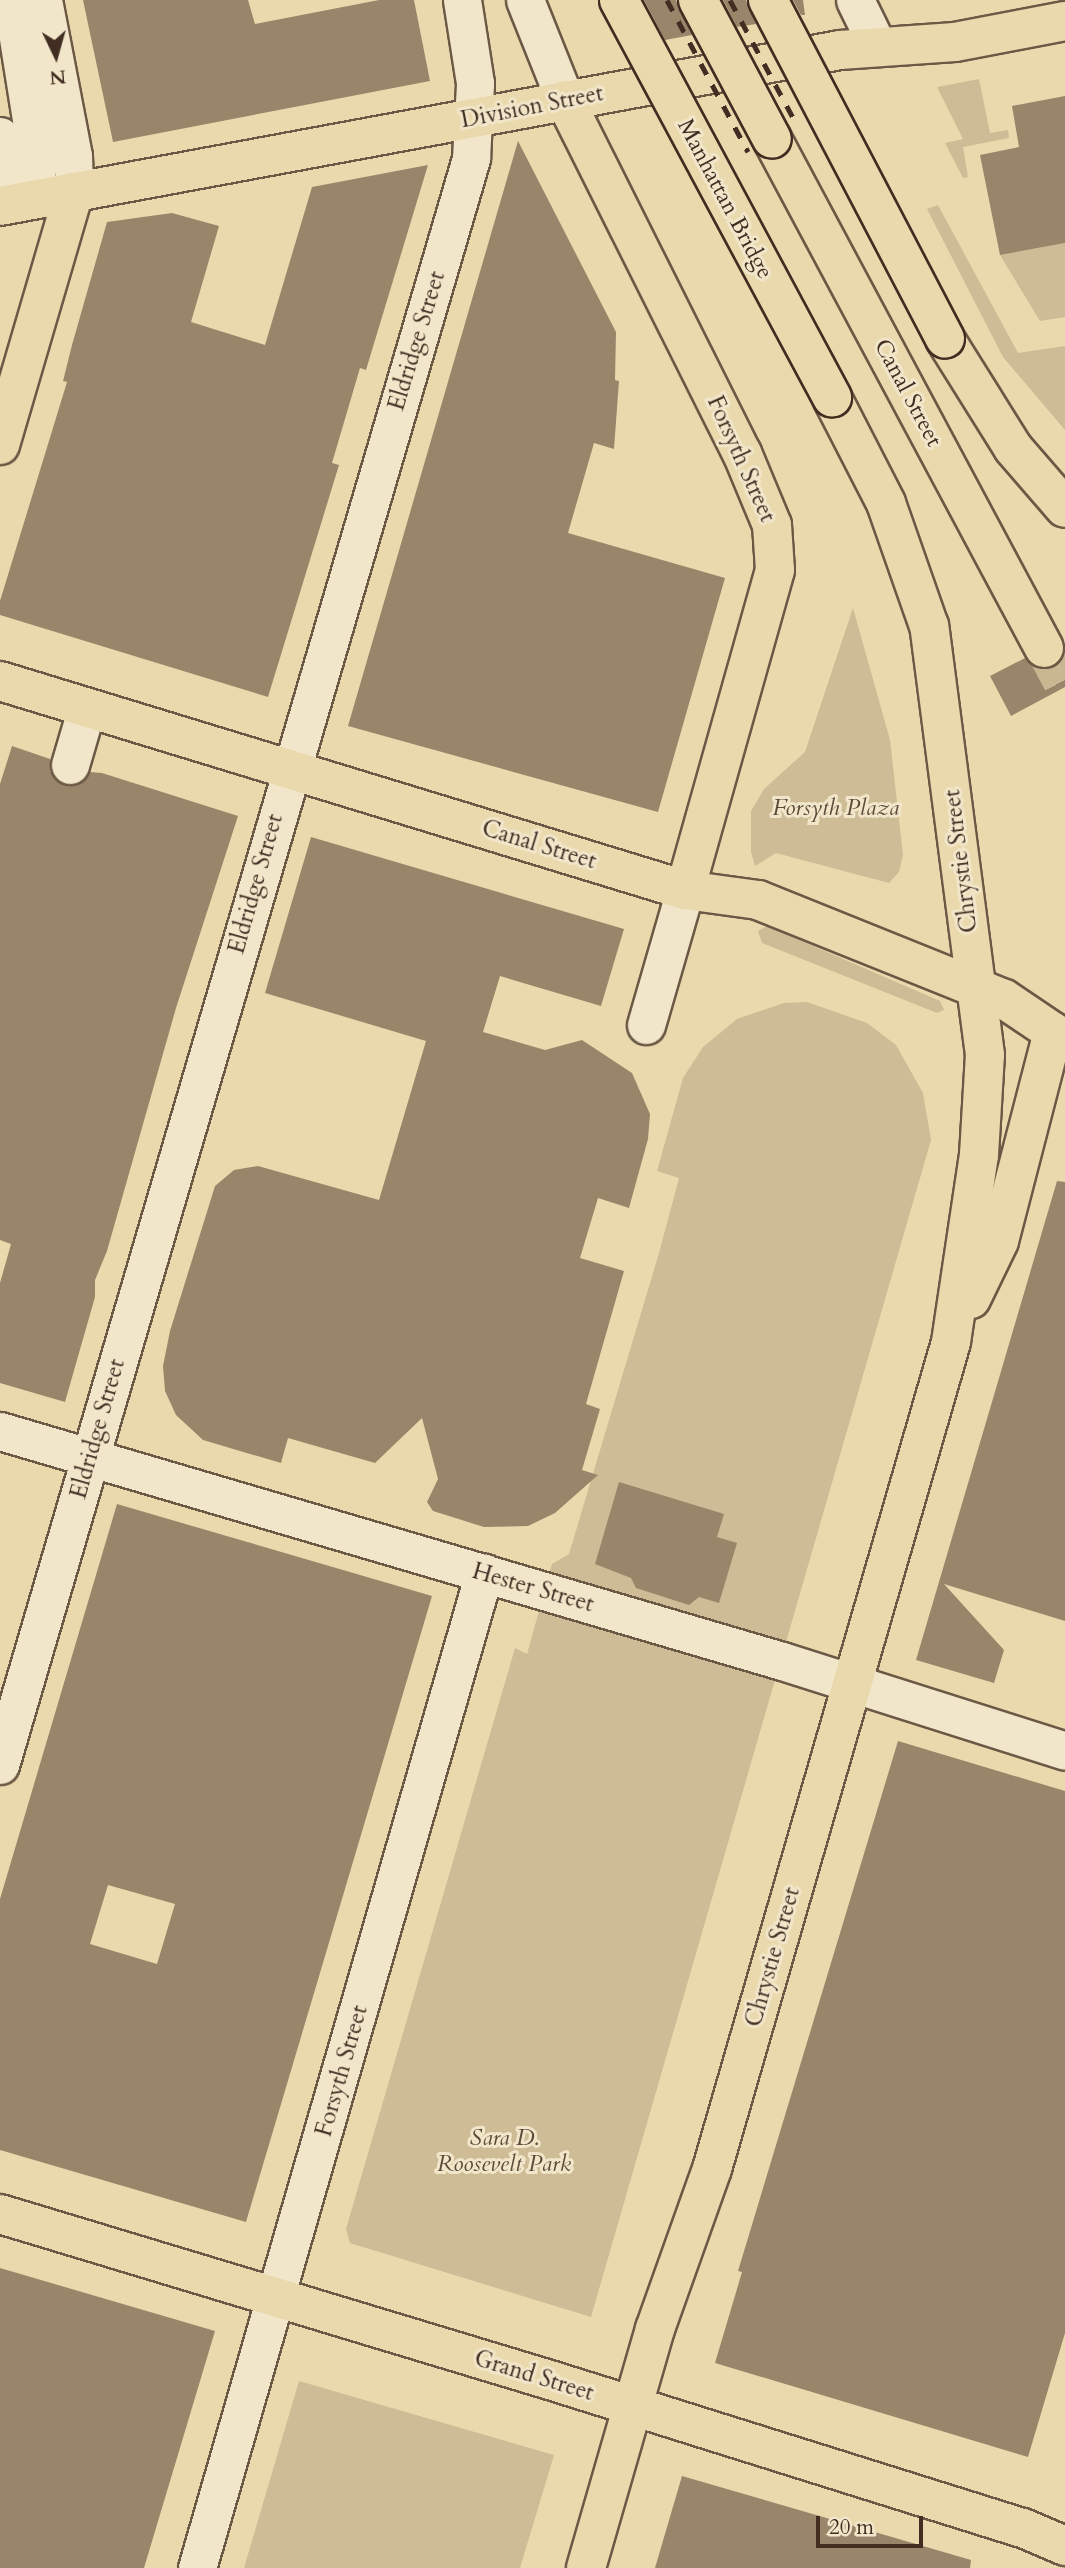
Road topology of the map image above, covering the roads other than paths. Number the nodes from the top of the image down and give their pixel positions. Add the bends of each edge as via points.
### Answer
1 (12, 0) edge
2 (43, 0) edge
3 (462, 0) edge
4 (525, 0) edge
5 (619, 0) edge
6 (698, 0) edge
7 (768, 0) edge
8 (855, 0) edge
9 (1065, 20) edge
10 (878, 47) junction
11 (565, 100) junction
12 (476, 116) junction
13 (0, 136) edge
14 (74, 192) junction
15 (0, 205) edge
16 (0, 342) edge
17 (832, 398) joint
18 (12, 404) junction
19 (0, 445) edge
20 (1065, 508) edge
21 (1044, 648) tunnel mouth
22 (0, 681) edge
23 (87, 707) junction
24 (70, 765) dead end
25 (290, 769) junction
26 (685, 890) junction
27 (976, 986) junction
28 (646, 1025) dead end
29 (1059, 1029) edge
30 (951, 1342) junction
31 (0, 1431) edge
32 (90, 1457) junction
33 (484, 1573) junction
34 (852, 1685) junction
35 (1065, 1751) edge
36 (0, 1765) edge
37 (0, 2214) edge
38 (276, 2297) junction
39 (632, 2407) junction
40 (1065, 2546) edge
41 (197, 2568) edge
42 (586, 2568) edge

1 - 13 street via 38,163 36,176 18,179 10,174
2 - 14 street via 73,156
3 - 12 street, Eldridge Street via 472,52
4 - 11 street, Forsyth Street
5 - 17 main road, Manhattan Bridge, bridge
6 - 21 main road, Canal Street, bridge
7 - 20 main road, bridge via 945,339 1005,438
8 - 10 street
9 - 10 main road, Division Street via 955,42
10 - 11 main road, Division Street
11 - 12 main road, Division Street
11 - 26 main road, Forsyth Street via 742,453 772,525 775,570
12 - 14 main road, Division Street
12 - 25 street, Eldridge Street via 471,158
14 - 15 main road, Division Street
14 - 18 main road
16 - 18 main road
17 - 27 main road, Chrystie Street via 887,503 929,626
18 - 19 main road
22 - 23 main road, Canal Street
23 - 24 street
23 - 25 main road, Canal Street
25 - 26 main road, Canal Street
25 - 32 street, Eldridge Street
26 - 27 main road, Canal Street via 758,900
26 - 28 street, Forsyth Street
27 - 29 main road, Canal Street
27 - 30 main road, Chrystie Street via 986,1079 974,1199
29 - 30 main road, Chrystie Street via 999,1241
30 - 34 main road, Chrystie Street
31 - 32 street, Hester Street
32 - 33 street, Hester Street
32 - 36 street, Eldridge Street
33 - 34 street, Hester Street
33 - 38 street, Forsyth Street
34 - 35 street, Hester Street
34 - 39 main road, Chrystie Street via 712,2169
37 - 38 main road, Grand Street
38 - 39 main road, Grand Street
38 - 41 street, Forsyth Street
39 - 40 main road, Grand Street via 1023,2528
39 - 42 main road, Chrystie Street

